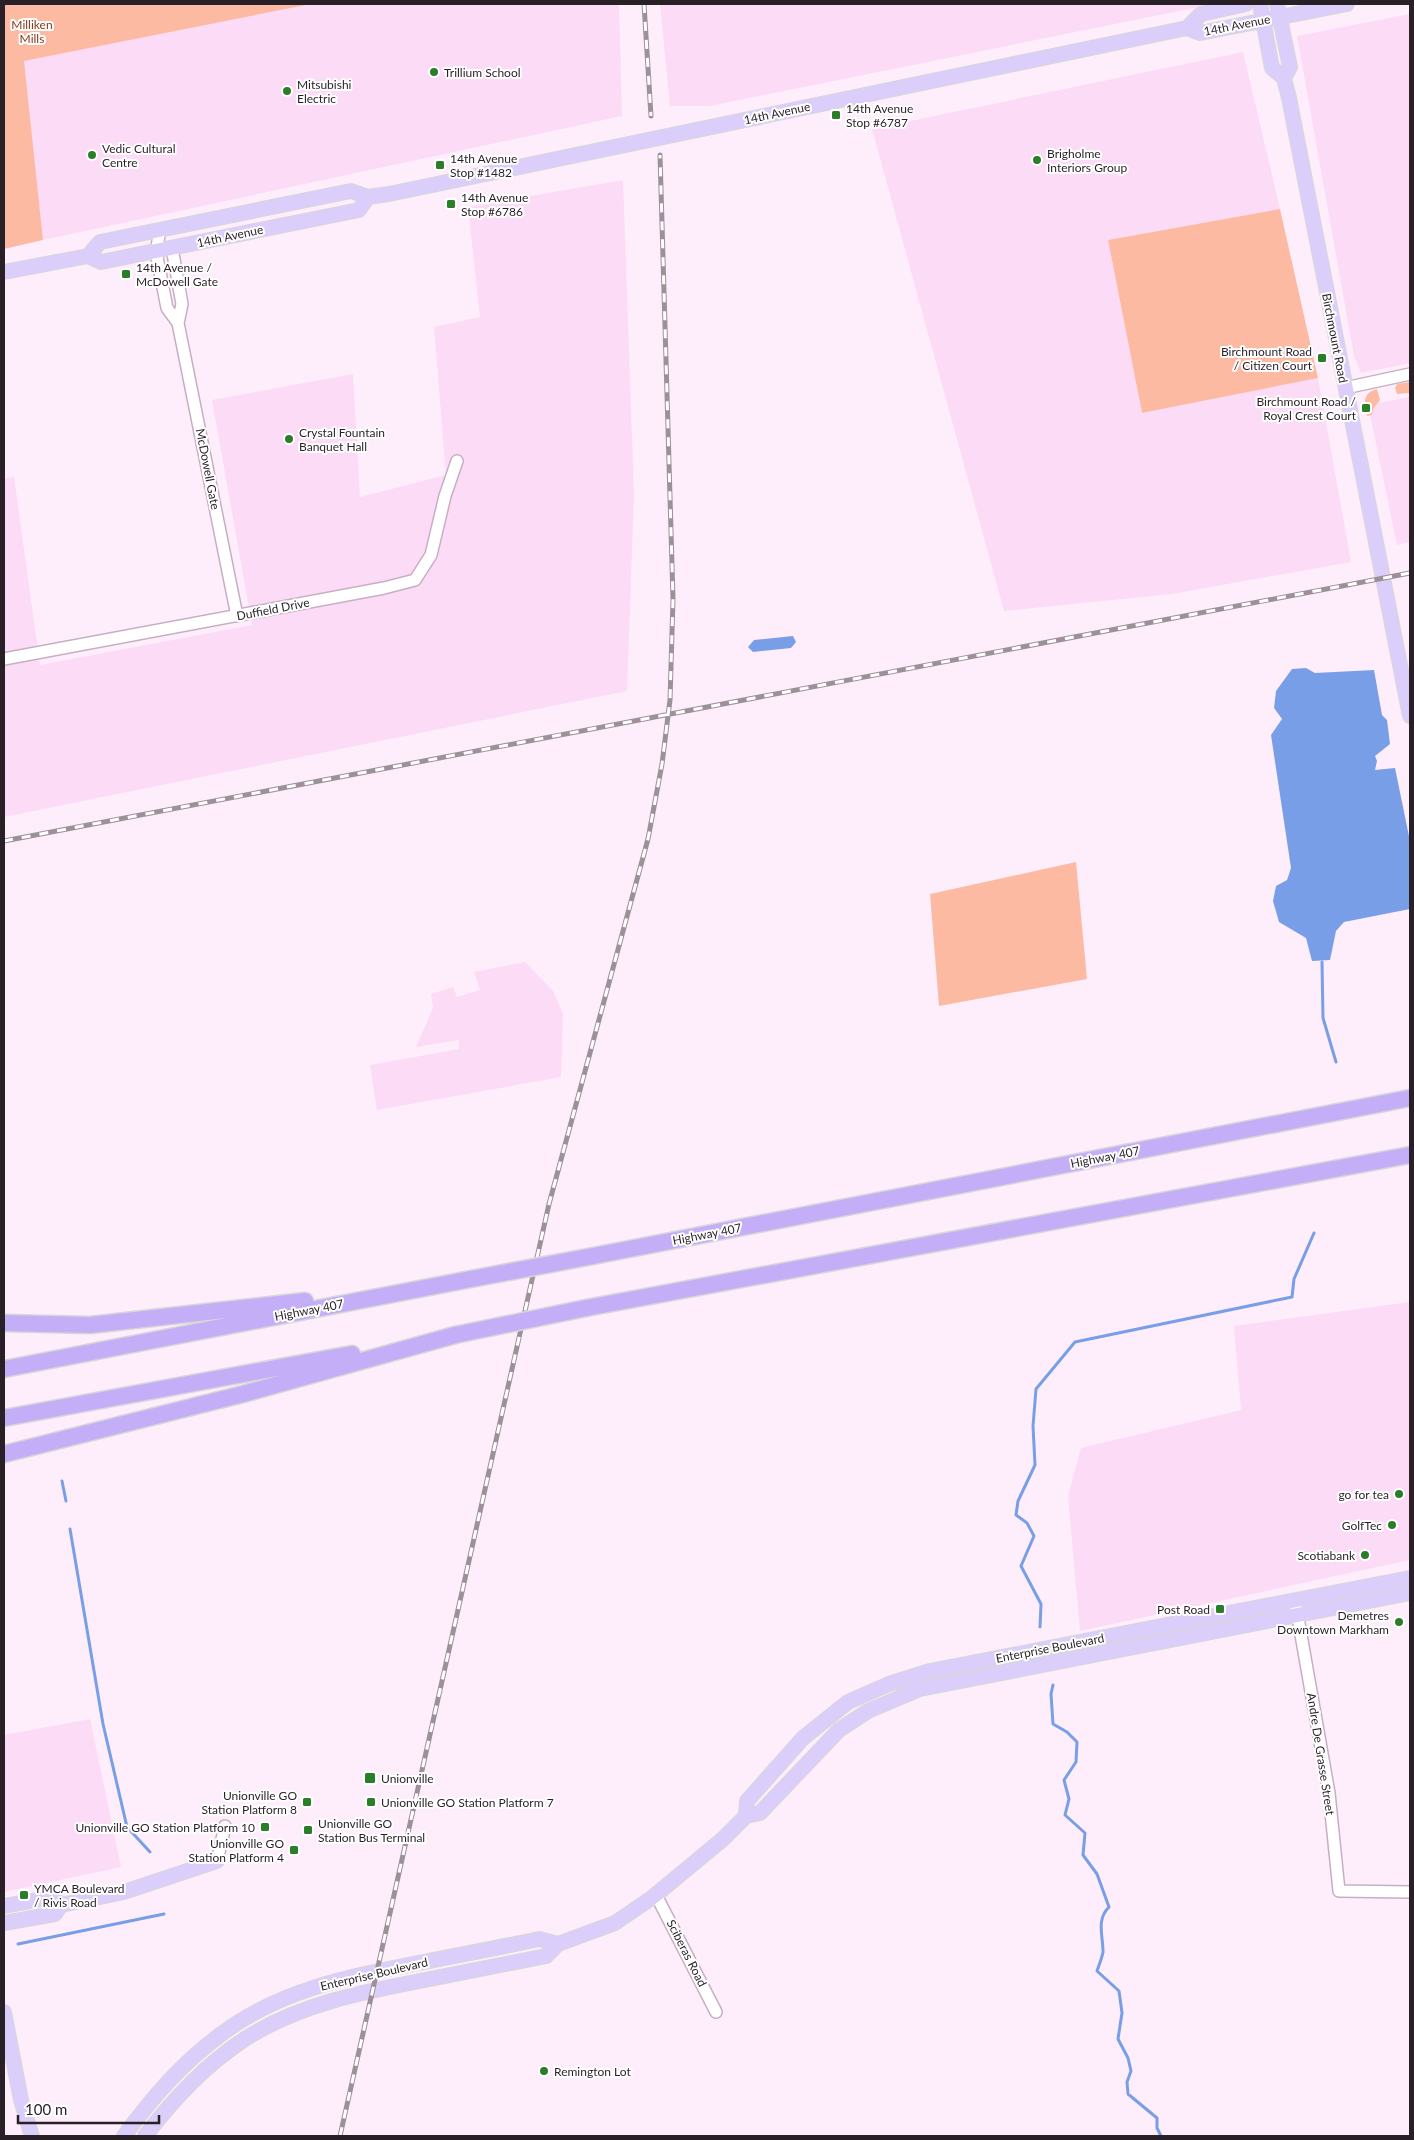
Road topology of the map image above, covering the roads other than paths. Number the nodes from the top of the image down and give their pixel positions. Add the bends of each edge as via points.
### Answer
1 (1246, 4) edge
2 (1260, 4) edge
3 (1347, 4) edge
4 (1278, 10) edge
5 (1262, 20) junction
6 (1187, 28) junction
7 (1284, 78) junction
8 (368, 198) junction
9 (160, 230) junction
10 (172, 248) junction
11 (156, 252) junction
12 (88, 256) junction
13 (4, 272) edge
14 (178, 323) junction
15 (1410, 374) edge
16 (1345, 388) junction
17 (458, 461) dead end
18 (237, 616) junction
19 (4, 659) edge
20 (1410, 716) edge
21 (1410, 1098) edge
22 (1410, 1154) edge
23 (471, 1279) junction
24 (4, 1323) edge
25 (455, 1335) junction
26 (4, 1370) edge
27 (4, 1418) edge
28 (4, 1454) edge
29 (1410, 1578) edge
30 (1410, 1593) edge
31 (1295, 1601) junction
32 (1298, 1617) junction
33 (746, 1816) junction
34 (225, 1826) dead end
35 (217, 1861) joint
36 (1410, 1892) edge
37 (656, 1895) junction
38 (61, 1905) junction
39 (4, 1906) edge
40 (4, 1923) edge
41 (558, 1944) junction
42 (4, 2012) edge
43 (716, 2012) dead end
44 (32, 2136) edge
45 (124, 2136) edge
46 (145, 2136) edge

1 - 6 main road, 14th Avenue via 1201,14
2 - 5 main road, Birchmount Road
3 - 4 main road, 14th Avenue
4 - 5 main road, 14th Avenue
4 - 7 main road, Birchmount Road via 1290,66
5 - 6 main road, 14th Avenue via 1200,33
5 - 7 main road, Birchmount Road via 1272,68
6 - 8 main road, 14th Avenue
7 - 16 main road, Birchmount Road
8 - 9 main road, 14th Avenue via 351,191
8 - 10 main road, 14th Avenue via 359,210
9 - 11 street, McDowell Gate
9 - 12 main road, 14th Avenue via 100,242
10 - 11 main road, 14th Avenue
10 - 14 street, McDowell Gate via 182,304
11 - 12 main road, 14th Avenue via 101,262
11 - 14 street, McDowell Gate via 167,308
12 - 13 main road, 14th Avenue
14 - 18 street, McDowell Gate
15 - 16 street
16 - 20 main road, Birchmount Road
17 - 18 street, Duffield Drive via 445,496 431,555 415,580
18 - 19 street, Duffield Drive
21 - 23 highway, Highway 407, bridge
22 - 25 highway, bridge
23 - 24 highway via 90,1325
23 - 26 highway, Highway 407
25 - 27 highway
25 - 28 highway via 242,1394
29 - 31 main road, Enterprise Boulevard
30 - 32 main road, Enterprise Boulevard
31 - 32 street, Andre De Grasse Street
31 - 33 main road, Enterprise Boulevard via 930,1672 889,1684 848,1702 803,1738 747,1800
32 - 33 main road, Enterprise Boulevard via 920,1689 868,1711 839,1730 760,1813
32 - 36 street, Andre De Grasse Street via 1329,1793 1340,1891
33 - 37 main road, Enterprise Boulevard
34 - 35 street
35 - 38 main road via 124,1892
37 - 41 main road, Enterprise Boulevard via 615,1923
37 - 43 street, Sciberas Road
38 - 39 main road via 52,1897
38 - 40 main road via 54,1914
41 - 45 main road, Enterprise Boulevard via 539,1939 334,1980 293,1994 243,2019 202,2049 165,2084
41 - 46 main road, Enterprise Boulevard via 546,1956 347,1996 305,2009 270,2025 245,2039 204,2070 184,2088
42 - 44 main road via 21,2100

